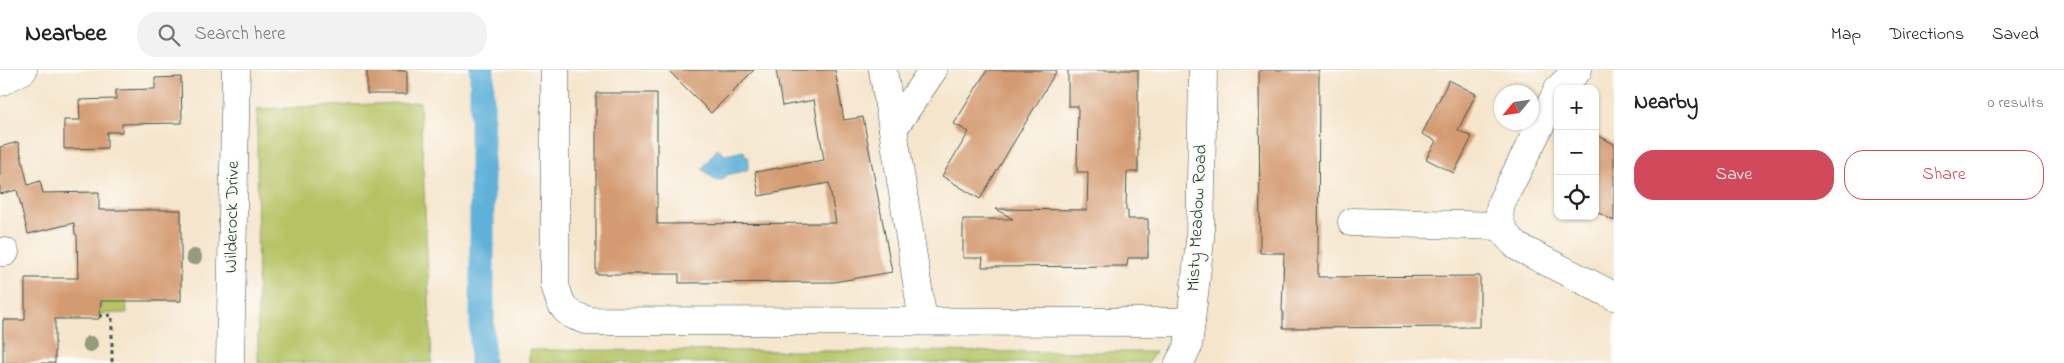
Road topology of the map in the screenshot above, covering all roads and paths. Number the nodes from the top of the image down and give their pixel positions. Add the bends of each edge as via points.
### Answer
1 (23, 70) edge
2 (236, 70) edge
3 (555, 70) edge
4 (883, 70) edge
5 (933, 70) edge
6 (1203, 70) edge
7 (1578, 70) edge
8 (0, 82) edge
9 (1562, 85) edge
10 (1554, 97) edge
11 (893, 129) junction
12 (1352, 222) dead end
13 (1501, 226) junction
14 (1614, 296) edge
15 (99, 316) dead end
16 (923, 321) junction
17 (1191, 322) junction
18 (112, 363) edge
19 (230, 363) edge
20 (1179, 363) edge

1 - 8 street
2 - 19 street, Wilderock Drive
3 - 16 street via 555,285 560,305 574,316 590,321
4 - 11 street
5 - 11 street
6 - 17 street, Misty Meadow Road via 1200,241
7 - 9 street
10 - 13 street via 1502,201 1498,212
11 - 16 street
12 - 13 street
13 - 14 street via 1518,247
15 - 18 path via 112,315
16 - 17 street
17 - 20 street, Misty Meadow Road via 1188,347

